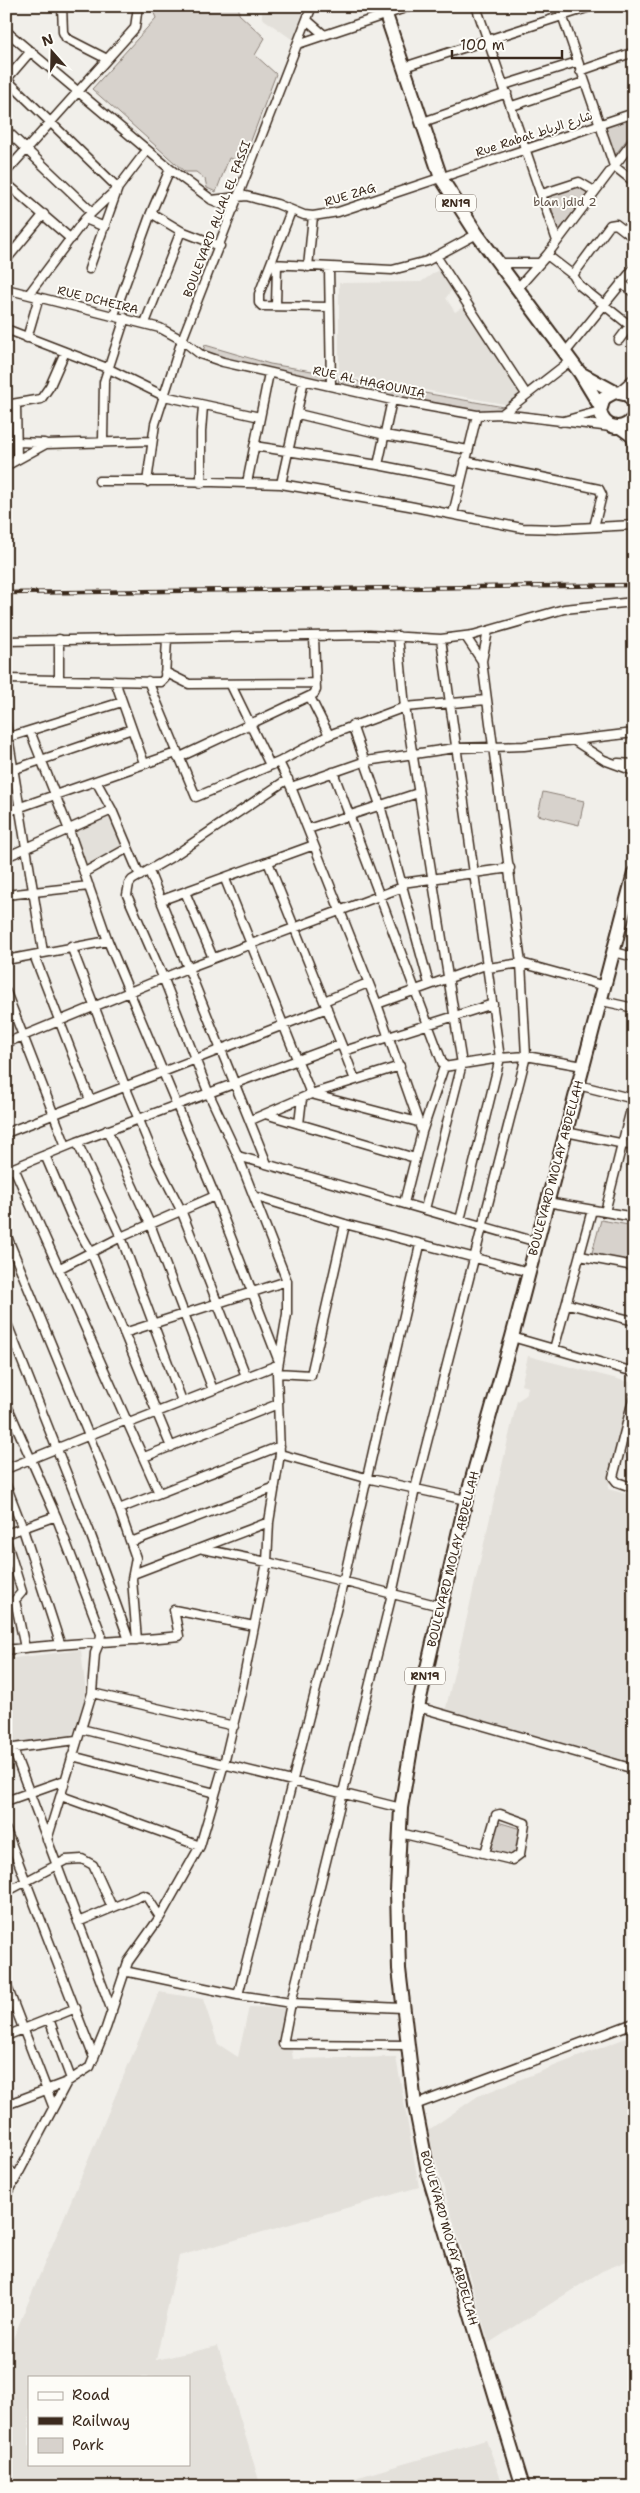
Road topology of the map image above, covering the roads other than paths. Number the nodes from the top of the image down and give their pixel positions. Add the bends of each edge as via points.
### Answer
1 (62, 6) edge
2 (138, 6) edge
3 (312, 6) edge
4 (411, 6) edge
5 (476, 6) edge
6 (559, 6) edge
7 (593, 6) edge
8 (384, 11) edge
9 (562, 16) junction
10 (307, 20) junction
11 (6, 31) edge
12 (323, 34) junction
13 (488, 40) junction
14 (298, 44) junction
15 (31, 51) junction
16 (634, 52) edge
17 (107, 59) junction
18 (577, 62) junction
19 (404, 67) junction
20 (580, 71) junction
21 (6, 79) edge
22 (584, 82) junction
23 (506, 89) junction
24 (77, 91) junction
25 (512, 106) junction
26 (634, 112) edge
27 (423, 122) junction
28 (50, 123) junction
29 (600, 124) junction
30 (6, 130) edge
31 (634, 140) edge
32 (27, 148) junction
33 (526, 148) junction
34 (147, 150) junction
35 (614, 166) junction
36 (170, 169) junction
37 (6, 172) edge
38 (441, 178) junction
39 (634, 182) edge
40 (6, 183) edge
41 (13, 188) junction
42 (118, 188) junction
43 (594, 190) junction
44 (542, 194) junction
45 (6, 196) edge
46 (237, 196) junction
47 (212, 200) junction
48 (234, 209) junction
49 (291, 210) junction
50 (92, 212) junction
51 (151, 213) junction
52 (44, 214) junction
53 (313, 216) junction
54 (85, 219) junction
55 (105, 227) junction
56 (182, 231) junction
57 (477, 234) junction
58 (71, 238) junction
59 (634, 238) edge
60 (557, 241) junction
61 (220, 246) junction
62 (547, 255) junction
63 (436, 256) junction
64 (6, 260) edge
65 (498, 263) junction
66 (274, 264) junction
67 (540, 264) junction
68 (308, 267) junction
69 (328, 268) junction
70 (634, 268) edge
71 (89, 269) dead end
72 (573, 276) junction
73 (621, 283) junction
74 (6, 289) edge
75 (517, 289) junction
76 (634, 293) edge
77 (29, 294) junction
78 (39, 297) junction
79 (276, 305) junction
80 (604, 306) junction
81 (329, 307) junction
82 (114, 315) junction
83 (125, 318) junction
84 (632, 322) edge
85 (145, 323) junction
86 (6, 329) edge
87 (27, 338) junction
88 (182, 340) junction
89 (619, 340) dead end
90 (65, 352) junction
91 (567, 357) junction
92 (107, 368) junction
93 (269, 373) junction
94 (580, 373) junction
95 (634, 378) edge
96 (304, 380) junction
97 (331, 386) junction
98 (617, 392) junction
99 (526, 394) junction
100 (164, 396) junction
101 (392, 400) junction
102 (634, 403) edge
103 (6, 405) edge
104 (16, 405) junction
105 (203, 406) junction
106 (600, 408) junction
107 (298, 414) junction
108 (502, 414) junction
109 (477, 415) junction
110 (260, 417) junction
111 (634, 417) edge
112 (558, 423) junction
113 (385, 435) junction
114 (626, 435) edge
115 (103, 441) junction
116 (151, 441) junction
117 (18, 442) junction
118 (46, 444) junction
119 (254, 446) junction
120 (468, 450) junction
121 (290, 452) junction
122 (18, 458) junction
123 (465, 461) junction
124 (378, 465) junction
125 (6, 466) edge
126 (99, 481) dead end
127 (460, 481) junction
128 (147, 482) junction
129 (201, 483) junction
130 (247, 483) junction
131 (281, 484) junction
132 (453, 514) junction
133 (634, 525) edge
134 (594, 527) junction
135 (634, 602) edge
136 (488, 631) junction
137 (398, 636) junction
138 (314, 637) junction
139 (466, 637) junction
140 (167, 638) junction
141 (58, 639) junction
142 (441, 639) junction
143 (6, 641) edge
144 (482, 661) junction
145 (165, 672) junction
146 (6, 678) edge
147 (59, 679) junction
148 (115, 681) junction
149 (148, 681) junction
150 (316, 684) junction
151 (231, 685) junction
152 (310, 697) junction
153 (487, 700) junction
154 (122, 702) junction
155 (449, 703) junction
156 (405, 707) junction
157 (6, 724) edge
158 (250, 725) junction
159 (352, 725) junction
160 (132, 729) junction
161 (30, 731) junction
162 (634, 733) edge
163 (329, 735) junction
164 (7, 738) edge
165 (573, 740) junction
166 (493, 745) junction
167 (455, 748) junction
168 (413, 754) junction
169 (177, 756) junction
170 (41, 761) junction
171 (366, 761) junction
172 (279, 762) junction
173 (144, 763) junction
174 (614, 763) junction
175 (634, 764) edge
176 (270, 765) junction
177 (9, 771) edge
178 (634, 771) edge
179 (333, 772) junction
180 (96, 781) junction
181 (290, 783) junction
182 (418, 793) junction
183 (55, 796) junction
184 (380, 805) junction
185 (19, 808) junction
186 (112, 810) junction
187 (6, 812) edge
188 (348, 816) junction
189 (308, 829) junction
190 (70, 830) junction
191 (314, 845) junction
192 (128, 848) junction
193 (26, 849) junction
194 (6, 857) edge
195 (268, 862) junction
196 (510, 868) junction
197 (149, 871) junction
198 (85, 872) junction
199 (473, 872) junction
200 (634, 874) edge
201 (140, 876) junction
202 (432, 878) junction
203 (225, 879) junction
204 (403, 885) junction
205 (89, 886) junction
206 (185, 892) junction
207 (33, 893) junction
208 (6, 895) edge
209 (378, 896) junction
210 (162, 900) junction
211 (339, 910) junction
212 (294, 928) junction
213 (108, 941) junction
214 (251, 944) junction
215 (71, 946) junction
216 (43, 952) junction
217 (614, 952) junction
218 (34, 955) junction
219 (634, 957) edge
220 (213, 958) junction
221 (6, 960) edge
222 (521, 963) junction
223 (488, 966) junction
224 (190, 967) junction
225 (163, 977) junction
226 (448, 978) junction
227 (368, 983) junction
228 (429, 984) junction
229 (605, 986) junction
230 (415, 990) junction
231 (128, 991) junction
232 (6, 992) edge
233 (602, 1001) junction
234 (377, 1004) junction
235 (493, 1004) junction
236 (325, 1005) junction
237 (94, 1007) junction
238 (634, 1008) edge
239 (454, 1016) junction
240 (60, 1022) junction
241 (428, 1025) junction
242 (283, 1026) junction
243 (23, 1037) junction
244 (389, 1037) junction
245 (6, 1043) edge
246 (342, 1048) junction
247 (222, 1050) junction
248 (526, 1056) junction
249 (500, 1058) junction
250 (195, 1060) junction
251 (296, 1061) junction
252 (462, 1064) junction
253 (400, 1066) junction
254 (583, 1066) junction
255 (444, 1068) junction
256 (161, 1071) junction
257 (355, 1080) junction
258 (236, 1083) junction
259 (578, 1085) junction
260 (125, 1086) junction
261 (208, 1094) junction
262 (310, 1094) junction
263 (302, 1098) junction
264 (634, 1099) edge
265 (90, 1100) junction
266 (176, 1106) junction
267 (265, 1114) junction
268 (53, 1115) junction
269 (138, 1119) junction
270 (251, 1120) junction
271 (418, 1122) junction
272 (299, 1124) junction
273 (107, 1130) junction
274 (422, 1132) junction
275 (566, 1132) junction
276 (6, 1133) edge
277 (77, 1142) junction
278 (622, 1144) junction
279 (66, 1146) junction
280 (634, 1146) edge
281 (46, 1154) junction
282 (238, 1156) junction
283 (415, 1158) junction
284 (267, 1164) junction
285 (10, 1170) edge
286 (215, 1196) junction
287 (254, 1196) junction
288 (547, 1202) junction
289 (404, 1203) junction
290 (181, 1210) junction
291 (425, 1210) junction
292 (592, 1210) junction
293 (605, 1212) junction
294 (634, 1217) edge
295 (460, 1220) junction
296 (150, 1224) junction
297 (345, 1224) junction
298 (483, 1226) junction
299 (6, 1234) edge
300 (121, 1237) junction
301 (537, 1242) junction
302 (420, 1244) junction
303 (91, 1252) junction
304 (580, 1256) junction
305 (474, 1258) junction
306 (634, 1266) edge
307 (60, 1268) junction
308 (529, 1272) junction
309 (287, 1282) junction
310 (251, 1292) junction
311 (218, 1302) junction
312 (568, 1304) junction
313 (183, 1314) junction
314 (6, 1321) edge
315 (634, 1322) edge
316 (152, 1323) junction
317 (124, 1333) junction
318 (512, 1337) junction
319 (554, 1349) junction
320 (277, 1366) junction
321 (634, 1372) edge
322 (246, 1376) junction
323 (213, 1390) junction
324 (634, 1396) edge
325 (182, 1401) junction
326 (6, 1403) edge
327 (278, 1404) junction
328 (156, 1412) junction
329 (128, 1421) junction
330 (90, 1436) junction
331 (171, 1447) junction
332 (57, 1449) junction
333 (280, 1450) junction
334 (144, 1457) junction
335 (29, 1460) junction
336 (6, 1469) edge
337 (366, 1478) junction
338 (6, 1485) edge
339 (273, 1488) junction
340 (634, 1488) edge
341 (415, 1489) junction
342 (159, 1493) junction
343 (466, 1500) junction
344 (119, 1509) junction
345 (56, 1516) junction
346 (269, 1522) junction
347 (23, 1529) junction
348 (6, 1534) edge
349 (6, 1540) edge
350 (131, 1542) junction
351 (203, 1549) junction
352 (267, 1562) junction
353 (133, 1574) junction
354 (343, 1583) junction
355 (392, 1594) junction
356 (440, 1606) junction
357 (254, 1626) junction
358 (133, 1640) junction
359 (100, 1641) junction
360 (60, 1643) junction
361 (25, 1648) junction
362 (6, 1650) edge
363 (92, 1693) junction
364 (418, 1707) junction
365 (234, 1726) junction
366 (81, 1729) junction
367 (76, 1740) junction
368 (10, 1749) edge
369 (72, 1756) junction
370 (224, 1764) junction
371 (634, 1770) edge
372 (65, 1780) junction
373 (292, 1781) junction
374 (29, 1792) junction
375 (215, 1793) junction
376 (342, 1793) junction
377 (61, 1796) junction
378 (6, 1801) edge
379 (401, 1808) junction
380 (6, 1830) edge
381 (400, 1833) junction
382 (47, 1840) junction
383 (200, 1846) junction
384 (484, 1854) junction
385 (56, 1864) junction
386 (27, 1883) junction
387 (6, 1892) edge
388 (112, 1907) junction
389 (160, 1917) junction
390 (78, 1922) junction
391 (124, 1971) junction
392 (6, 1984) edge
393 (238, 1995) junction
394 (9, 1996) edge
395 (291, 2003) junction
396 (76, 2008) junction
397 (402, 2008) junction
398 (112, 2011) junction
399 (49, 2019) junction
400 (634, 2023) edge
401 (24, 2029) junction
402 (6, 2036) edge
403 (406, 2045) junction
404 (94, 2058) junction
405 (69, 2081) junction
406 (46, 2090) junction
407 (6, 2105) edge
408 (415, 2105) junction
409 (53, 2106) junction
410 (6, 2167) edge
411 (16, 2176) junction
412 (6, 2197) edge
413 (522, 2487) edge

1 - 17 street via 66,38
2 - 17 street via 135,28
3 - 10 street, BOULEVARD ALLAL EL FASSI
4 - 8 street
5 - 13 street
6 - 9 street
7 - 9 street
8 - 12 street
8 - 19 main road, RN19
9 - 13 street
9 - 18 street
10 - 12 street
10 - 14 street, BOULEVARD ALLAL EL FASSI
11 - 15 street
12 - 14 street
13 - 19 street
13 - 23 street
14 - 46 street, BOULEVARD ALLAL EL FASSI
15 - 21 street
15 - 24 street
16 - 20 street
17 - 24 street
18 - 20 street
18 - 23 street
19 - 27 main road, RN19
20 - 22 street
21 - 28 street
22 - 25 street
22 - 29 street
23 - 25 street
23 - 27 street
24 - 28 street
24 - 34 street
25 - 33 street
26 - 29 street, Rue Rabat شارع الرباط
27 - 38 main road, RN19
28 - 32 street
28 - 42 street
29 - 33 street, Rue Rabat شارع الرباط
29 - 35 street
30 - 32 street
31 - 35 street
32 - 37 street
32 - 50 street
33 - 38 street, Rue Rabat شارع الرباط
33 - 44 street
34 - 36 street
34 - 42 street
35 - 39 street
35 - 43 street
36 - 47 street
36 - 51 street
38 - 53 street, RUE ZAG via 338,212
38 - 57 main road, RN19
40 - 41 street
41 - 45 street
41 - 52 street
42 - 50 street
42 - 55 street
43 - 44 street via 579,182
43 - 60 street
44 - 60 street
46 - 47 street, RUE ZAG
46 - 48 street, BOULEVARD ALLAL EL FASSI
46 - 49 street, RUE ZAG via 262,199
47 - 48 street
48 - 61 street, BOULEVARD ALLAL EL FASSI
49 - 53 street, RUE ZAG
49 - 66 street
50 - 54 street
51 - 56 street
51 - 82 street
52 - 58 street
52 - 64 street
53 - 68 street
54 - 55 street
54 - 58 street
55 - 71 street
56 - 61 street
56 - 85 street
57 - 63 street
57 - 65 main road, RN19
58 - 77 street
59 - 72 street via 616,224 610,224
60 - 62 street
61 - 88 street, BOULEVARD ALLAL EL FASSI
62 - 67 street
62 - 72 street
63 - 69 street via 414,266 392,270
63 - 99 street
65 - 67 street
65 - 75 main road, RN19
66 - 68 street
66 - 79 street
66 - 79 street via 258,299 262,306
67 - 75 street
68 - 69 street
69 - 81 street
70 - 73 street
72 - 80 street via 578,285
73 - 76 street
73 - 80 street
74 - 77 street, RUE DCHEIRA
75 - 91 main road, RN19
77 - 78 street, RUE DCHEIRA
78 - 82 street, RUE DCHEIRA
78 - 87 street
79 - 81 street
80 - 84 street
80 - 91 street
81 - 97 street
82 - 83 street, RUE DCHEIRA
83 - 85 street, RUE DCHEIRA
83 - 92 street
84 - 89 street
85 - 88 street, RUE DCHEIRA
86 - 87 street
87 - 90 street
88 - 93 street, RUE AL HAGOUNIA via 210,358
88 - 100 street, BOULEVARD ALLAL EL FASSI
90 - 92 street
90 - 104 street via 45,395 37,401
91 - 94 main road, RN19
91 - 99 street
92 - 100 street
92 - 115 street via 103,389
93 - 96 street, RUE AL HAGOUNIA
93 - 110 street
94 - 98 main road, RN19
94 - 106 main road, RN19
95 - 98 street
96 - 97 street, RUE AL HAGOUNIA
96 - 107 street
97 - 101 street, RUE AL HAGOUNIA
98 - 102 main road, RN19 via 628,395
98 - 106 main road via 604,398
99 - 108 street
100 - 105 street
100 - 116 street, BOULEVARD ALLAL EL FASSI
101 - 109 street, RUE AL HAGOUNIA
101 - 113 street
103 - 104 street
104 - 117 street
105 - 110 street
105 - 129 street
106 - 112 street
106 - 114 main road, RN19 via 604,422
107 - 113 street
107 - 121 street
108 - 109 street, RUE AL HAGOUNIA
108 - 112 street, RUE AL HAGOUNIA
109 - 120 street
110 - 119 street
111 - 114 main road via 626,425
112 - 114 street, RUE AL HAGOUNIA
113 - 120 street
113 - 124 street
115 - 116 street
115 - 118 street
116 - 128 street, BOULEVARD ALLAL EL FASSI
117 - 118 street
117 - 122 street
118 - 122 street
119 - 121 street
119 - 130 street
120 - 123 street
121 - 124 street
121 - 131 street
122 - 125 street
123 - 127 street
123 - 134 street via 599,489 602,495
124 - 127 street
126 - 128 street
127 - 132 street
128 - 129 street
129 - 130 street
130 - 131 street
131 - 132 street
132 - 134 street via 522,528
133 - 134 street
135 - 136 street via 564,609
136 - 139 street
136 - 144 street
137 - 138 street
137 - 142 street
137 - 156 street
138 - 140 street
138 - 150 street
139 - 142 street
139 - 144 street
140 - 141 street
140 - 145 street
141 - 143 street
141 - 147 street
142 - 155 street
144 - 153 street
145 - 149 street via 163,681
145 - 151 street via 189,684
146 - 147 street
147 - 148 street
148 - 149 street
148 - 154 street
149 - 169 street
150 - 151 street
150 - 152 street via 316,692
151 - 158 street
152 - 158 street
152 - 163 street
153 - 155 street
153 - 166 street
154 - 160 street
154 - 161 street
155 - 156 street
155 - 167 street
156 - 159 street
156 - 168 street
157 - 164 street
158 - 169 street
158 - 176 street
159 - 163 street
159 - 171 street
160 - 170 street
160 - 173 street
161 - 164 street
161 - 170 street
162 - 165 street
163 - 172 street
164 - 177 street
165 - 166 street via 524,746
165 - 174 street
166 - 167 street
166 - 196 street
167 - 168 street
167 - 199 street
168 - 171 street
168 - 182 street
169 - 173 street
169 - 176 street via 196,797
170 - 177 street
170 - 183 street
171 - 179 street
171 - 184 street
172 - 176 street
172 - 181 street
173 - 180 street
174 - 175 street
174 - 178 street
177 - 185 street
179 - 181 street
179 - 188 street
180 - 183 street
180 - 186 street
181 - 189 street
181 - 197 street
182 - 184 street
182 - 202 street
183 - 185 street
183 - 190 street
184 - 188 street
184 - 204 street
185 - 187 street
185 - 193 street
186 - 190 street
186 - 192 street
188 - 189 street
188 - 209 street
189 - 191 street
190 - 193 street
190 - 198 street
191 - 195 street
191 - 211 street
192 - 198 street
192 - 201 street
193 - 194 street
193 - 207 street
195 - 203 street
195 - 212 street
196 - 199 street
196 - 222 street
197 - 201 street
197 - 210 street
198 - 205 street
199 - 202 street
199 - 223 street
200 - 217 main road, BOULEVARD MOLAY ABDELLAH / RN19
201 - 225 street via 129,884 127,895
202 - 204 street
202 - 226 street
203 - 206 street
203 - 214 street
204 - 209 street
204 - 228 street
205 - 207 street
205 - 213 street
206 - 210 street
206 - 220 street
207 - 208 street
207 - 216 street
209 - 211 street
209 - 230 street
210 - 224 street
211 - 212 street
211 - 227 street
212 - 214 street
212 - 236 street
213 - 215 street
213 - 231 street
214 - 220 street
214 - 242 street
215 - 216 street
215 - 237 street
216 - 218 street
217 - 219 street
217 - 229 main road, BOULEVARD MOLAY ABDELLAH / RN19
218 - 221 street
218 - 240 street
220 - 224 street
222 - 223 street
222 - 229 street
222 - 248 street
223 - 226 street
223 - 235 street
224 - 225 street
224 - 247 street
225 - 231 street
225 - 250 street
226 - 228 street
226 - 239 street
227 - 234 street
227 - 236 street
228 - 230 street
229 - 233 main road, BOULEVARD MOLAY ABDELLAH / RN19
230 - 234 street
230 - 241 street
231 - 237 street
231 - 256 street
232 - 243 street
233 - 238 street
233 - 254 main road, BOULEVARD MOLAY ABDELLAH / RN19
234 - 244 street
235 - 239 street
235 - 249 street
236 - 242 street
236 - 246 street
237 - 240 street
237 - 260 street
239 - 241 street
239 - 252 street
240 - 243 street
240 - 265 street
241 - 244 street
241 - 255 street
242 - 247 street
242 - 251 street
243 - 245 street
243 - 268 street
244 - 246 street
244 - 253 street
246 - 251 street
246 - 257 street
247 - 250 street
247 - 258 street
248 - 249 street
248 - 254 street
248 - 298 street
249 - 252 street
249 - 295 street
250 - 256 street
250 - 261 street
251 - 258 street
251 - 262 street
252 - 255 street
252 - 291 street
253 - 257 street
253 - 271 street
254 - 259 main road, BOULEVARD MOLAY ABDELLAH / RN19
255 - 274 street
256 - 260 street
256 - 266 street
257 - 262 street
258 - 261 street
258 - 270 street
259 - 264 street
259 - 275 main road, BOULEVARD MOLAY ABDELLAH / RN19
260 - 265 street
260 - 269 street
261 - 266 street
261 - 282 street
262 - 263 street
262 - 271 street
263 - 267 street
263 - 272 street
264 - 278 street
265 - 268 street
266 - 269 street
266 - 286 street
267 - 270 street
267 - 272 street
268 - 276 street
268 - 279 street
269 - 273 street
269 - 290 street
270 - 284 street
271 - 274 street
272 - 283 street
273 - 277 street
273 - 296 street
274 - 283 street
275 - 278 street
275 - 288 main road, BOULEVARD MOLAY ABDELLAH / RN19
277 - 279 street
277 - 300 street
278 - 280 street
278 - 293 street
279 - 281 street
281 - 285 street
281 - 303 street via 72,1218
282 - 284 street
282 - 287 street
283 - 289 street
284 - 289 street
285 - 307 street
286 - 290 street
286 - 310 street
287 - 297 street
287 - 309 street
288 - 292 street
288 - 301 main road, BOULEVARD MOLAY ABDELLAH / RN19
289 - 291 street
290 - 296 street
290 - 311 street
291 - 295 street
292 - 293 street
292 - 304 street
293 - 294 street
295 - 298 street
296 - 300 street
296 - 313 street
297 - 302 street
297 - 320 street via 311,1375
298 - 301 street
298 - 305 street
299 - 330 street
300 - 303 street
300 - 316 street
301 - 308 main road, BOULEVARD MOLAY ABDELLAH / RN19
302 - 305 street
302 - 337 street
303 - 307 street
303 - 317 street
304 - 306 street
304 - 312 street
305 - 308 street
305 - 341 street
307 - 329 street
308 - 318 main road, BOULEVARD MOLAY ABDELLAH / RN19
309 - 310 street
309 - 320 street via 287,1314
310 - 311 street
310 - 320 street
311 - 313 street
311 - 322 street
312 - 315 street
312 - 319 street
313 - 316 street
313 - 323 street
314 - 332 street
316 - 317 street
316 - 325 street
317 - 328 street
318 - 319 street
318 - 343 main road, BOULEVARD MOLAY ABDELLAH / RN19
319 - 321 street
320 - 322 street
320 - 327 street
322 - 323 street
323 - 325 street
324 - 340 street via 613,1477 617,1482
325 - 328 street
326 - 335 street
327 - 331 street
327 - 333 street
328 - 329 street
328 - 331 street
329 - 330 street
329 - 334 street
330 - 332 street
330 - 344 street
331 - 334 street
332 - 335 street
332 - 358 street
333 - 337 street
333 - 339 street
333 - 342 street
334 - 342 street
335 - 336 street
335 - 345 street
337 - 341 street
337 - 354 street
338 - 347 street
339 - 346 street
339 - 350 street
341 - 343 street
341 - 355 street
342 - 344 street
343 - 356 main road, BOULEVARD MOLAY ABDELLAH / RN19
344 - 350 street
345 - 347 street
345 - 359 street via 99,1627
346 - 351 street
346 - 352 street
347 - 348 street
347 - 360 street
349 - 361 street via 22,1592 15,1600
350 - 353 street via 136,1558
351 - 352 street
351 - 353 street
352 - 354 street
352 - 357 street
353 - 358 street
354 - 355 street
354 - 373 street
355 - 356 street
355 - 376 street
356 - 364 main road, BOULEVARD MOLAY ABDELLAH / RN19
357 - 358 street via 174,1610 179,1636
357 - 365 street
358 - 359 street
359 - 360 street
359 - 363 street
360 - 361 street
361 - 362 street
363 - 365 street
363 - 366 street
364 - 371 street
364 - 379 main road, BOULEVARD MOLAY ABDELLAH / RN19
365 - 370 street
366 - 367 street
366 - 370 street
367 - 368 street
367 - 369 street
368 - 374 street
369 - 372 street
369 - 375 street
370 - 373 street
370 - 375 street
372 - 374 street
372 - 377 street
373 - 376 street
373 - 393 street
374 - 378 street
374 - 382 street
375 - 383 street
376 - 379 street
376 - 395 street
377 - 382 street
377 - 383 street
379 - 381 main road, BOULEVARD MOLAY ABDELLAH / RN19
380 - 386 street
381 - 384 street
381 - 397 main road, BOULEVARD MOLAY ABDELLAH / RN19 via 398,1926
382 - 385 street
383 - 389 street
384 - 384 street via 516,1858 520,1854 525,1823 496,1815
385 - 386 street
385 - 388 street via 82,1859 92,1865
385 - 390 street
386 - 387 street
386 - 396 street
388 - 389 street via 143,1894
388 - 390 street
389 - 391 street
390 - 398 street
391 - 393 street
391 - 398 street
392 - 394 street
393 - 395 street
394 - 401 street
395 - 397 street
395 - 403 street via 284,2044
396 - 399 street
396 - 404 street
397 - 403 main road, BOULEVARD MOLAY ABDELLAH / RN19
398 - 404 street
399 - 401 street
399 - 405 street
400 - 408 street
401 - 402 street
401 - 406 street
403 - 408 main road, BOULEVARD MOLAY ABDELLAH / RN19
404 - 405 street via 90,2067
405 - 406 street
405 - 409 street
406 - 407 street
406 - 409 street
408 - 413 main road, BOULEVARD MOLAY ABDELLAH / RN19 via 429,2177
409 - 411 street
410 - 411 street
411 - 412 street

